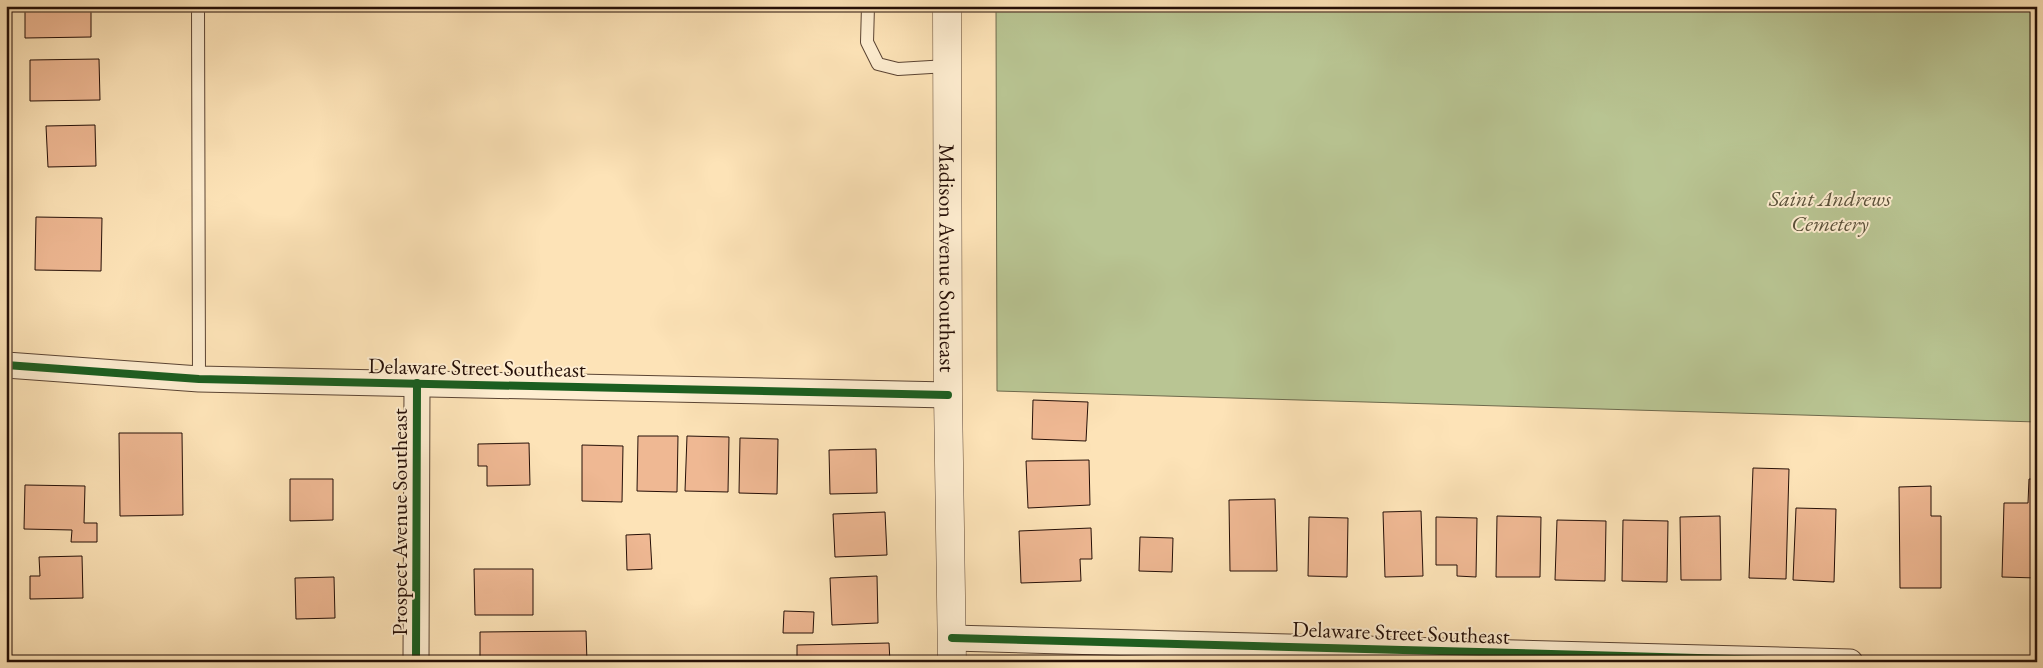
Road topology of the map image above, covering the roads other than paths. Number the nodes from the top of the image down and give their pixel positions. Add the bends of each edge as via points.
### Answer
1 (198, 6) edge
2 (868, 6) edge
3 (947, 6) edge
4 (947, 66) junction
5 (6, 365) edge
6 (199, 379) junction
7 (417, 383) junction
8 (948, 395) junction
9 (952, 650) edge
10 (1239, 654) edge
11 (416, 662) edge
12 (1850, 662) edge

1 - 6 lane
2 - 4 lane via 867,42 878,64 898,70
3 - 4 street, Madison Avenue Southeast
4 - 8 street, Madison Avenue Southeast
5 - 6 street, Delaware Street Southeast
6 - 7 street, Delaware Street Southeast
7 - 8 street, Delaware Street Southeast
7 - 11 street, Prospect Avenue Southeast
8 - 9 street, Madison Avenue Southeast
9 - 10 street, Delaware Street Southeast
10 - 12 street, Delaware Street Southeast

